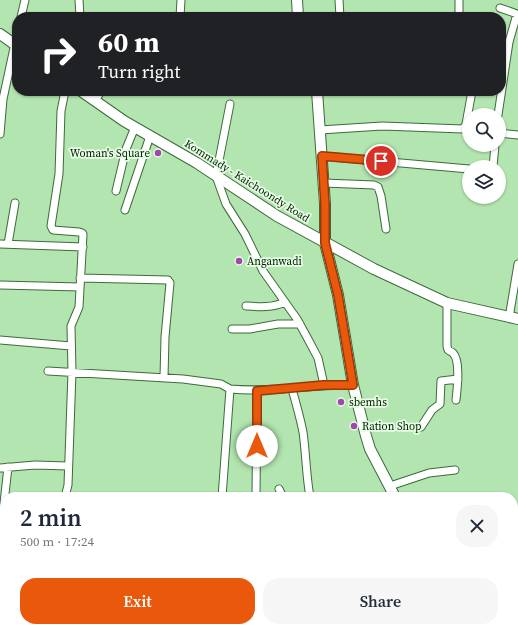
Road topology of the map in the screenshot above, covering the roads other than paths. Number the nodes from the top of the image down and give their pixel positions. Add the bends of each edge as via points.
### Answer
1 (25, 0) edge
2 (79, 0) edge
3 (181, 0) edge
4 (297, 0) edge
5 (339, 0) edge
6 (459, 0) edge
7 (500, 8) dead end
8 (22, 12) edge
9 (80, 12) edge
10 (180, 12) edge
11 (298, 12) edge
12 (340, 12) edge
13 (459, 12) edge
14 (0, 34) edge
15 (12, 39) edge
16 (12, 59) edge
17 (506, 62) edge
18 (64, 96) edge
19 (88, 96) edge
20 (98, 96) edge
21 (317, 96) edge
22 (471, 96) edge
23 (501, 96) edge
24 (95, 101) junction
25 (230, 104) dead end
26 (469, 108) edge
27 (499, 108) edge
28 (135, 127) junction
29 (462, 129) edge
30 (320, 130) junction
31 (0, 134) edge
32 (506, 134) edge
33 (518, 135) edge
34 (150, 136) junction
35 (322, 156) junction
36 (462, 168) edge
37 (216, 176) junction
38 (324, 183) junction
39 (116, 190) dead end
40 (15, 203) dead end
41 (126, 210) dead end
42 (386, 229) dead end
43 (325, 243) junction
44 (0, 244) edge
45 (8, 244) junction
46 (83, 247) junction
47 (518, 264) edge
48 (80, 278) junction
49 (0, 285) edge
50 (80, 287) junction
51 (285, 302) junction
52 (447, 304) junction
53 (246, 306) dead end
54 (514, 319) edge
55 (300, 324) junction
56 (232, 329) dead end
57 (0, 340) edge
58 (71, 346) junction
59 (48, 371) dead end
60 (72, 372) junction
61 (164, 377) junction
62 (458, 379) junction
63 (324, 385) junction
64 (353, 385) junction
65 (230, 389) junction
66 (292, 389) junction
67 (257, 391) junction
68 (456, 400) dead end
69 (421, 427) dead end
70 (68, 466) junction
71 (4, 467) edge
72 (455, 470) dead end
73 (390, 486) junction
74 (279, 489) dead end
75 (3, 492) edge
76 (66, 492) edge
77 (222, 492) edge
78 (256, 492) edge
79 (280, 492) edge
80 (309, 492) edge
81 (393, 492) edge

1 - 8 street
2 - 9 street
3 - 10 street
4 - 11 main road
5 - 12 street
6 - 13 street
7 - 17 street via 517,14
14 - 15 main road
16 - 31 street via 3,99
18 - 46 street via 61,111 59,174 51,226 53,230 82,233
19 - 24 main road, Kommady - Kaichoondy Road
20 - 24 street
21 - 30 main road
22 - 26 street
23 - 27 street
24 - 28 main road, Kommady - Kaichoondy Road
25 - 37 street
28 - 34 main road, Kommady - Kaichoondy Road
28 - 39 street via 126,149
29 - 30 street via 382,126
30 - 35 main road
32 - 33 street
34 - 37 main road, Kommady - Kaichoondy Road
34 - 41 street
35 - 36 street
35 - 38 main road
37 - 43 main road, Kommady - Kaichoondy Road via 277,216
37 - 51 street via 226,204 245,234 263,271
38 - 42 street via 378,187
38 - 43 main road
40 - 45 street
43 - 52 main road, Kommady - Kaichoondy Road
43 - 64 main road via 338,295
44 - 45 street
45 - 46 street
46 - 48 street
47 - 54 street
48 - 50 street
48 - 61 street via 170,282
49 - 50 street
50 - 58 street via 79,307 71,326
51 - 53 street via 269,307
51 - 55 street
52 - 54 main road, Kommady - Kaichoondy Road
52 - 62 street via 447,346 455,356
55 - 56 street
55 - 63 street via 318,358
57 - 58 street
58 - 60 street
59 - 60 street
60 - 61 street
60 - 70 street
61 - 65 street via 221,384
62 - 68 street
62 - 69 street via 441,381 440,404 432,410
63 - 64 street
63 - 66 street
64 - 73 main road via 370,449
65 - 67 street
65 - 77 street
66 - 67 street
66 - 80 street via 302,431
67 - 78 street
70 - 71 street
70 - 76 street
71 - 75 street
72 - 73 street via 429,473
73 - 81 main road
74 - 79 street

